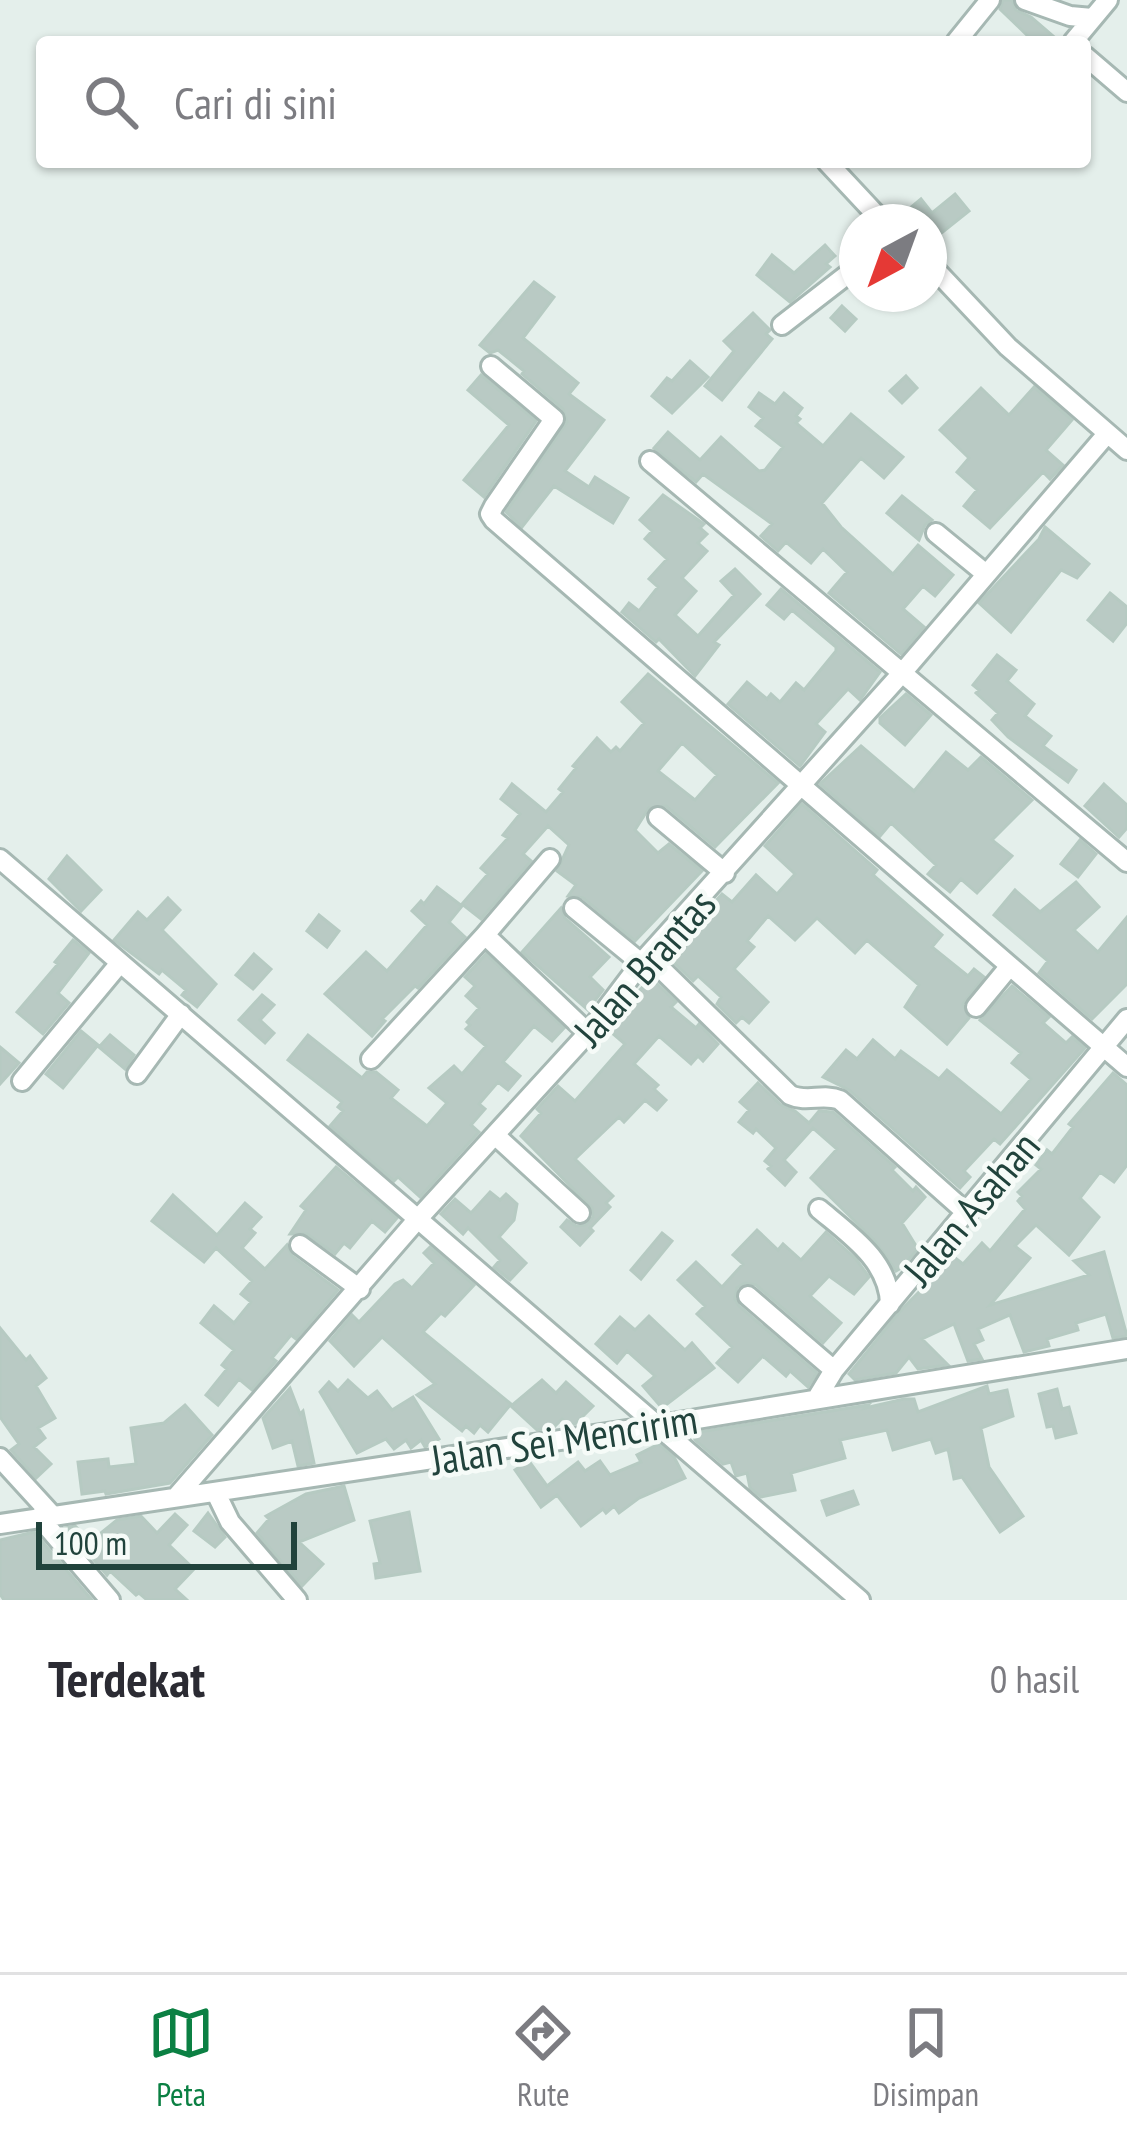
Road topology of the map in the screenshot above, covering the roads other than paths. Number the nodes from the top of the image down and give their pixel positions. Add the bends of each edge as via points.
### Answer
1 (990, 0) edge
2 (1025, 0) edge
3 (1108, 0) edge
4 (1092, 18) junction
5 (961, 36) edge
6 (1078, 36) edge
7 (1091, 61) edge
8 (1127, 92) edge
9 (833, 168) edge
10 (866, 204) edge
11 (839, 281) edge
12 (947, 282) edge
13 (782, 325) dead end
14 (491, 366) dead end
15 (1106, 435) junction
16 (1127, 450) edge
17 (650, 461) dead end
18 (936, 532) dead end
19 (986, 574) junction
20 (902, 673) junction
21 (799, 786) junction
22 (658, 817) dead end
23 (0, 859) edge
24 (550, 859) dead end
25 (1127, 862) edge
26 (725, 873) junction
27 (574, 908) dead end
28 (485, 935) junction
29 (644, 960) junction
30 (120, 963) junction
31 (1010, 967) junction
32 (976, 1007) dead end
33 (181, 1014) junction
34 (1127, 1019) edge
35 (588, 1033) junction
36 (1103, 1048) junction
37 (371, 1059) dead end
38 (1127, 1066) edge
39 (137, 1074) dead end
40 (22, 1081) dead end
41 (495, 1135) junction
42 (819, 1209) dead end
43 (580, 1213) dead end
44 (968, 1214) junction
45 (416, 1221) junction
46 (299, 1245) dead end
47 (360, 1289) junction
48 (748, 1296) dead end
49 (890, 1304) junction
50 (1127, 1349) edge
51 (834, 1370) junction
52 (817, 1398) junction
53 (660, 1425) junction
54 (0, 1459) edge
55 (216, 1493) junction
56 (177, 1496) junction
57 (46, 1516) junction
58 (0, 1524) edge
59 (110, 1600) edge
60 (297, 1600) edge
61 (860, 1600) edge

1 - 5 street
2 - 4 street
3 - 4 street
4 - 6 street
7 - 8 street
9 - 10 street
11 - 13 street
12 - 15 street
14 - 21 street via 554,419 494,506 494,520
15 - 16 street
15 - 19 street, Jalan Brantas
17 - 20 street
18 - 19 street
19 - 20 street, Jalan Brantas
20 - 21 street, Jalan Brantas
20 - 25 street
21 - 26 street, Jalan Brantas
21 - 31 street
22 - 26 street
23 - 30 street
24 - 28 street
26 - 29 street, Jalan Brantas
27 - 29 street
28 - 35 street
28 - 37 street
29 - 35 street, Jalan Brantas
29 - 44 street via 790,1096 840,1100
30 - 33 street
30 - 40 street
31 - 32 street
31 - 36 street
33 - 39 street
33 - 45 street
34 - 36 street, Jalan Asahan
35 - 41 street, Jalan Brantas
36 - 38 street
36 - 44 street, Jalan Asahan
41 - 43 street
41 - 45 street, Jalan Brantas
42 - 49 street via 862,1245 885,1276
44 - 49 street, Jalan Asahan
45 - 47 street, Jalan Brantas
45 - 53 street
46 - 47 street
47 - 56 street, Jalan Brantas
48 - 51 street
49 - 51 street, Jalan Asahan
50 - 52 street, Jalan Sei Mencirim
51 - 52 street, Jalan Asahan
52 - 53 street, Jalan Sei Mencirim
53 - 55 street, Jalan Sei Mencirim
53 - 61 street
54 - 57 street
55 - 56 street, Jalan Sei Mencirim
55 - 60 street via 230,1522
56 - 57 street, Jalan Sei Mencirim
57 - 58 street, Jalan Sei Mencirim
57 - 59 street

